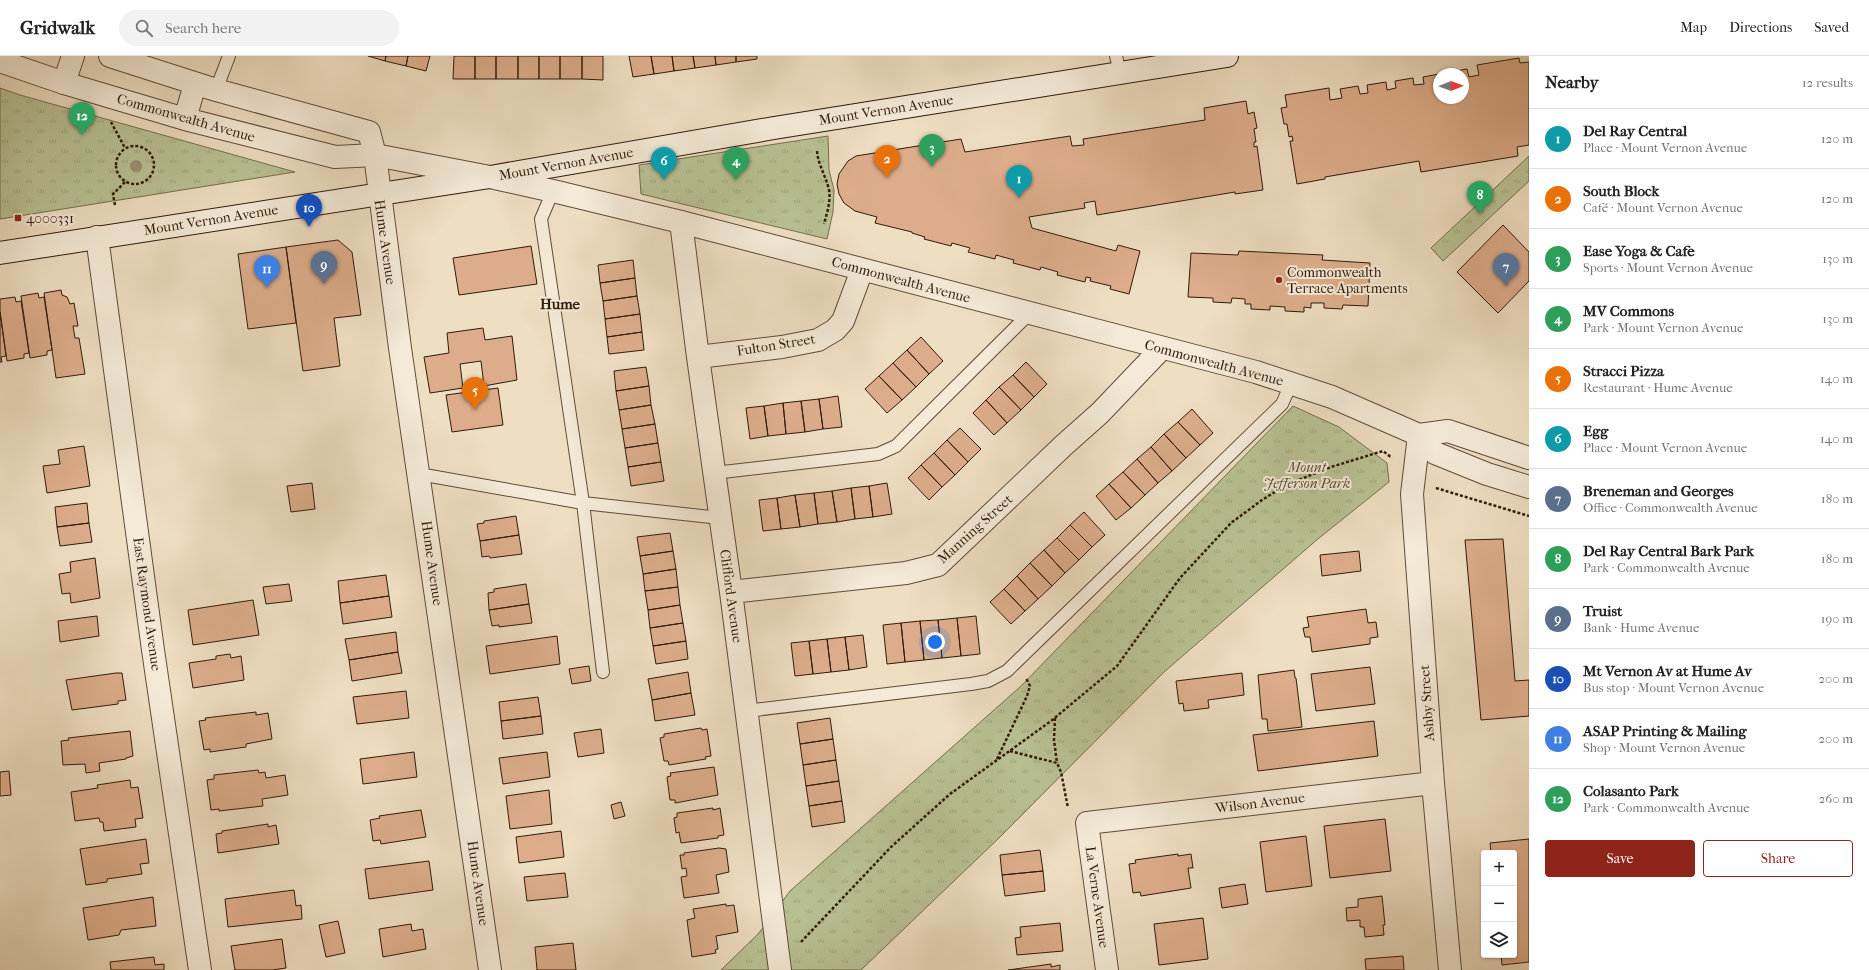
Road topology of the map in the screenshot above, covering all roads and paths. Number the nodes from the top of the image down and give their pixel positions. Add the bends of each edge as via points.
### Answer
1 (73, 56) edge
2 (110, 56) edge
3 (230, 56) edge
4 (1227, 56) edge
5 (0, 61) edge
6 (1118, 64) edge
7 (64, 83) junction
8 (195, 84) junction
9 (216, 90) junction
10 (186, 119) junction
11 (110, 120) dead end
12 (125, 148) junction
13 (817, 151) dead end
14 (375, 155) junction
15 (490, 177) junction
16 (125, 182) junction
17 (553, 191) junction
18 (379, 194) junction
19 (115, 206) dead end
20 (681, 222) junction
21 (824, 224) dead end
22 (97, 237) junction
23 (0, 253) edge
24 (862, 270) junction
25 (1030, 314) junction
26 (1162, 348) junction
27 (698, 357) junction
28 (1291, 384) junction
29 (1419, 435) junction
30 (1529, 458) edge
31 (714, 473) junction
32 (1414, 473) junction
33 (419, 474) junction
34 (1529, 487) edge
35 (1433, 494) dead end
36 (583, 503) junction
37 (1529, 516) edge
38 (720, 518) junction
39 (731, 592) junction
40 (1017, 662) junction
41 (603, 672) dead end
42 (746, 711) junction
43 (1055, 717) junction
44 (1009, 751) junction
45 (998, 759) junction
46 (1057, 763) junction
47 (1433, 783) junction
48 (1087, 823) junction
49 (779, 967) edge
50 (200, 970) edge
51 (490, 970) edge
52 (1107, 970) edge
53 (1450, 970) edge

1 - 7 street
2 - 8 street
3 - 9 lane
4 - 6 street, Mount Vernon Avenue
5 - 7 street, Commonwealth Avenue
6 - 15 street, Mount Vernon Avenue
7 - 10 street, Commonwealth Avenue
8 - 9 street
8 - 10 street
9 - 14 street via 369,132
10 - 14 street, Commonwealth Avenue via 335,157
11 - 12 path
12 - 16 path via 118,156 116,165 118,175
12 - 16 path via 144,148 151,155 154,164 152,174 145,181 135,184
13 - 21 path via 829,190
14 - 15 street, Commonwealth Avenue
14 - 18 street, Hume Avenue
15 - 17 street, Commonwealth Avenue
15 - 18 street, Mount Vernon Avenue
16 - 19 path via 113,194
17 - 20 street, Commonwealth Avenue
17 - 36 lane via 541,219
18 - 22 street, Mount Vernon Avenue
18 - 33 street, Hume Avenue
20 - 24 street, Commonwealth Avenue
20 - 27 street, Clifford Avenue
22 - 23 street, Mount Vernon Avenue
22 - 50 street, East Raymond Avenue
24 - 25 street, Commonwealth Avenue
24 - 27 street, Fulton Street via 843,321 835,330 818,340
25 - 26 street, Commonwealth Avenue
25 - 31 lane via 896,446 878,454
26 - 28 street, Commonwealth Avenue via 1256,372
26 - 39 street, Manning Street via 1100,413 938,565 906,573
27 - 31 street, Clifford Avenue
28 - 29 street, Commonwealth Avenue via 1332,397
28 - 40 lane via 1282,404
29 - 30 street via 1448,431
29 - 32 street, Ashby Street
29 - 34 street, Commonwealth Avenue via 1436,453 1487,474
31 - 38 street, Clifford Avenue
32 - 43 path via 1383,451 1331,467 1292,483 1262,500 1231,523 1180,578 1116,666
32 - 47 street, Ashby Street via 1412,494
33 - 36 lane
33 - 51 street, Hume Avenue
35 - 37 path via 1433,487
36 - 38 lane
36 - 41 lane
38 - 39 street, Clifford Avenue
39 - 42 street, Clifford Avenue
40 - 42 lane via 1007,671 988,681
40 - 45 path via 1030,686
42 - 49 street, Clifford Avenue
43 - 44 path
43 - 46 path
44 - 45 path
44 - 46 path
45 - 49 path via 950,794 891,847
46 - 48 path via 1069,815
47 - 48 street, Wilson Avenue
47 - 53 street, Ashby Street
48 - 52 street, La Verne Avenue

